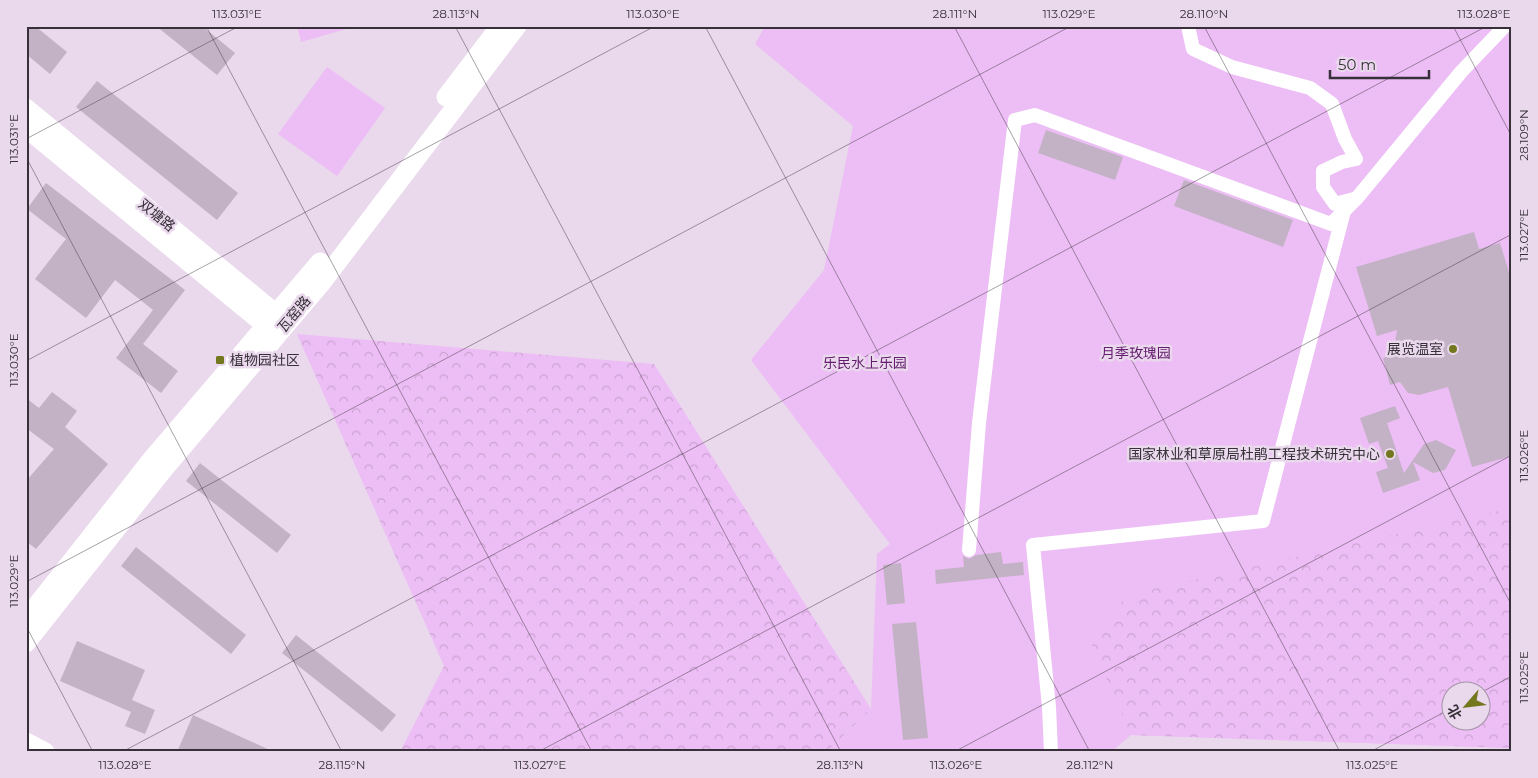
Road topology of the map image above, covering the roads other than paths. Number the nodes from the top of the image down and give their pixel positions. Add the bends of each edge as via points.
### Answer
1 (500, 26) edge
2 (517, 26) edge
3 (1188, 26) edge
4 (1505, 26) edge
5 (26, 108) edge
6 (26, 128) edge
7 (1357, 198) junction
8 (1344, 211) junction
9 (277, 324) junction
10 (969, 550) dead end
11 (26, 619) edge
12 (26, 643) edge
13 (26, 742) edge
14 (45, 752) edge
15 (1051, 752) edge

1 - 9 main road, 瓦窑路 via 311,274
2 - 9 main road, 瓦窑路 via 323,280
3 - 7 street via 1194,49 1232,67 1310,88 1332,104 1356,159 1323,170 1323,187 1335,204
4 - 7 street via 1461,72
5 - 9 main road, 双塘路
6 - 9 main road, 双塘路
7 - 8 street
8 - 10 street via 1330,224 1035,115 1015,120 979,423
8 - 15 street via 1263,521 1033,544
9 - 11 main road, 瓦窑路 via 152,459
9 - 12 main road, 瓦窑路
13 - 14 main road

